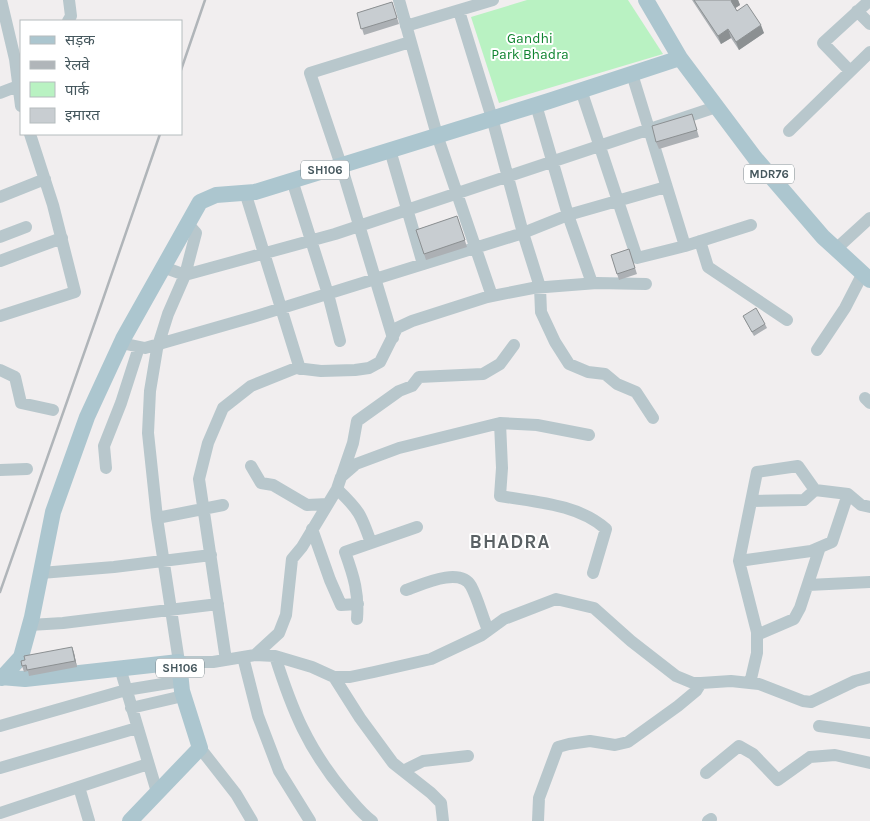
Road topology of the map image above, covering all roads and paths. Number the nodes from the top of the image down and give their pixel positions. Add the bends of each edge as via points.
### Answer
1 (2, 0) edge
2 (69, 0) edge
3 (399, 0) edge
4 (493, 0) edge
5 (646, 0) edge
6 (870, 0) edge
7 (459, 11) junction
8 (857, 11) junction
9 (69, 20) edge
10 (870, 24) edge
11 (406, 26) junction
12 (4, 32) edge
13 (410, 42) junction
14 (870, 52) edge
15 (680, 58) junction
16 (18, 63) edge
17 (850, 71) junction
18 (632, 74) junction
19 (18, 86) junction
20 (582, 90) junction
21 (0, 93) edge
22 (20, 99) edge
23 (536, 105) junction
24 (716, 108) junction
25 (492, 118) junction
26 (649, 130) junction
27 (789, 131) dead end
28 (30, 135) edge
29 (437, 135) junction
30 (599, 146) junction
31 (390, 150) junction
32 (553, 162) junction
33 (341, 165) junction
34 (508, 177) junction
35 (45, 179) junction
36 (292, 180) junction
37 (666, 187) junction
38 (245, 192) junction
39 (457, 194) junction
40 (0, 197) edge
41 (618, 202) junction
42 (407, 210) junction
43 (568, 215) junction
44 (870, 218) edge
45 (188, 224) junction
46 (751, 225) dead end
47 (360, 226) junction
48 (26, 228) dead end
49 (523, 233) junction
50 (0, 237) edge
51 (62, 238) junction
52 (312, 240) junction
53 (700, 241) junction
54 (685, 246) junction
55 (476, 247) junction
56 (836, 249) junction
57 (265, 253) junction
58 (0, 261) edge
59 (422, 264) junction
60 (163, 267) junction
61 (184, 275) junction
62 (866, 276) edge
63 (375, 279) junction
64 (592, 283) junction
65 (646, 284) dead end
66 (540, 287) junction
67 (328, 294) junction
68 (492, 296) junction
69 (282, 308) junction
70 (0, 316) edge
71 (787, 320) dead end
72 (393, 338) junction
73 (340, 341) dead end
74 (121, 343) junction
75 (159, 344) junction
76 (514, 345) dead end
77 (139, 347) junction
78 (817, 350) dead end
79 (300, 369) junction
80 (0, 370) edge
81 (53, 410) dead end
82 (653, 418) dead end
83 (500, 423) junction
84 (589, 434) dead end
85 (251, 466) dead end
86 (106, 468) dead end
87 (28, 469) dead end
88 (0, 470) edge
89 (339, 483) junction
90 (815, 490) junction
91 (848, 494) junction
92 (752, 501) junction
93 (328, 504) junction
94 (223, 505) dead end
95 (870, 507) edge
96 (203, 510) junction
97 (156, 518) junction
98 (417, 527) dead end
99 (312, 529) junction
100 (371, 543) junction
101 (820, 547) junction
102 (211, 555) junction
103 (163, 561) junction
104 (739, 561) junction
105 (41, 573) junction
106 (594, 573) dead end
107 (870, 582) edge
108 (808, 585) junction
109 (406, 590) dead end
110 (218, 604) junction
111 (358, 604) junction
112 (171, 610) junction
113 (357, 619) dead end
114 (30, 625) junction
115 (488, 630) junction
116 (757, 635) junction
117 (249, 656) junction
118 (275, 656) junction
119 (226, 660) junction
120 (179, 662) junction
121 (120, 668) junction
122 (334, 677) junction
123 (870, 677) edge
124 (1, 678) edge
125 (701, 683) junction
126 (750, 684) junction
127 (182, 688) junction
128 (126, 690) junction
129 (131, 708) junction
130 (0, 726) edge
131 (819, 726) dead end
132 (137, 728) junction
133 (870, 733) edge
134 (200, 748) junction
135 (468, 756) dead end
136 (870, 763) edge
137 (148, 764) junction
138 (0, 768) edge
139 (403, 771) junction
140 (706, 774) dead end
141 (80, 787) junction
142 (157, 792) junction
143 (0, 813) edge
144 (89, 821) edge
145 (130, 821) edge
146 (252, 821) edge
147 (310, 821) edge
148 (372, 821) edge
149 (443, 821) edge
150 (538, 821) edge

1 - 12 street
2 - 9 street
3 - 11 street
4 - 7 street
5 - 15 main road
6 - 8 street
7 - 11 street
7 - 25 street
8 - 10 street
8 - 17 street via 823,43
11 - 13 street
12 - 16 street
13 - 29 street
13 - 33 street via 310,73
14 - 17 street
15 - 18 main road, SH106
15 - 24 main road, MDR76
16 - 19 street
17 - 27 street
18 - 20 main road, SH106
18 - 26 street
19 - 21 street
19 - 22 street
20 - 23 main road, SH106
20 - 30 street
23 - 25 main road, SH106
23 - 32 street
24 - 26 street
24 - 56 main road, MDR76 via 755,158
25 - 29 main road, SH106
25 - 34 street
26 - 30 street
26 - 37 street
28 - 35 street
29 - 31 main road, SH106
29 - 39 street
30 - 32 street
30 - 41 street
31 - 33 main road, SH106
31 - 42 street
32 - 34 street
32 - 43 street
33 - 36 main road, SH106
33 - 47 street
34 - 39 street
34 - 49 street
35 - 40 street
35 - 51 street
36 - 38 main road, SH106
36 - 52 street
37 - 41 street
37 - 54 street
38 - 45 main road, SH106 via 216,195 200,202
38 - 57 street
39 - 42 street
39 - 55 street
41 - 43 street
41 - 54 street via 636,258
42 - 47 street
42 - 59 street
43 - 49 street
43 - 64 street
44 - 56 street
45 - 60 main road, SH106
45 - 61 street via 196,233
46 - 53 street
47 - 52 street
47 - 63 street
48 - 50 street
49 - 55 street
49 - 66 street
51 - 58 street
51 - 70 street via 75,292
52 - 57 street
52 - 67 street
53 - 54 street
53 - 71 street via 708,267
55 - 59 street
55 - 68 street
56 - 62 main road, MDR76
57 - 61 street
57 - 69 street
59 - 63 street
60 - 61 street
60 - 74 main road, SH106
61 - 75 street
62 - 78 street
63 - 67 street
63 - 72 street
64 - 65 street
64 - 66 street
66 - 68 street
66 - 82 street via 541,312 569,364 588,372 605,374 617,384 636,392
67 - 69 street
67 - 73 street
68 - 72 street via 412,321 397,328
69 - 75 street
69 - 79 street
72 - 79 street via 380,362 369,368
74 - 77 street
74 - 105 main road, SH106 via 87,417 52,512
75 - 77 street
75 - 97 street via 150,391 148,433
76 - 89 street via 500,364 483,374 419,377 412,386 399,391 357,421
77 - 86 street via 104,446
79 - 96 street via 251,386 223,408 208,443 199,479
80 - 81 street via 15,377 21,403
83 - 84 street via 537,425
83 - 89 street via 398,448 356,464
83 - 106 street via 500,496 570,508 599,523 606,529
85 - 93 street via 261,483 273,485 307,505
87 - 88 street
89 - 93 street
89 - 100 street via 363,518
90 - 91 street
90 - 92 street via 804,500
90 - 92 street via 798,466 757,472
91 - 95 street via 861,505
91 - 101 street via 832,542
92 - 104 street
93 - 99 street
94 - 96 street
96 - 97 street
96 - 102 street
97 - 103 street
98 - 100 street
99 - 111 street via 341,605
99 - 117 street via 292,560 286,615 279,633
100 - 111 street via 345,552 354,577
101 - 104 street
101 - 108 street
102 - 103 street
102 - 110 street
103 - 105 street
103 - 112 street
104 - 116 street
105 - 114 main road, SH106
107 - 108 street
108 - 116 street via 794,620
109 - 115 street via 432,580 461,578 470,584
110 - 112 street
110 - 119 street
111 - 113 street
112 - 114 street
112 - 120 street
114 - 124 main road, SH106 via 20,657
115 - 122 street via 432,659 350,677
115 - 125 street via 504,619 556,599 574,603 594,608 676,676
116 - 126 street via 757,653
117 - 118 street
117 - 119 street
117 - 147 street via 258,716 279,770
118 - 122 street
118 - 148 street via 307,740 329,774
119 - 120 street
120 - 121 main road, SH106
120 - 127 main road, SH106
121 - 124 main road, SH106 via 25,679
121 - 128 street
122 - 139 street via 393,763
123 - 126 street via 810,702
125 - 126 street via 731,681
125 - 150 street via 684,701 628,742 615,745 590,741 558,748 539,798
127 - 128 street
127 - 129 street
127 - 134 main road, SH106
128 - 129 street
128 - 130 street
129 - 132 street
131 - 133 street
132 - 137 street
132 - 138 street
134 - 142 main road
134 - 146 street via 236,794
135 - 139 street via 423,761
136 - 140 street via 835,755 810,757 778,780 753,754 739,746
137 - 141 street
137 - 142 street
139 - 149 street via 441,803
141 - 143 street
141 - 144 street
142 - 145 main road

